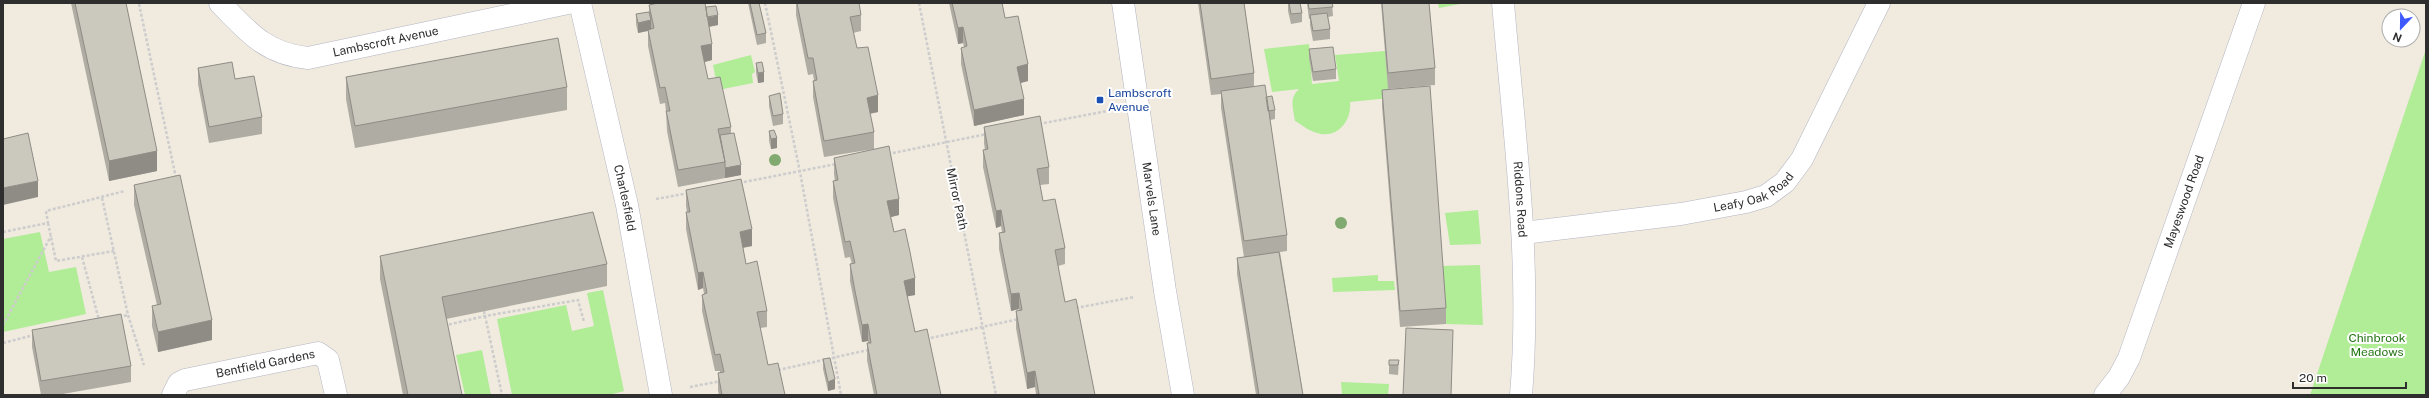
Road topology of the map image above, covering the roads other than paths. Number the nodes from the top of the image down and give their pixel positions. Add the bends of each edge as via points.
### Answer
1 (220, 3) edge
2 (568, 3) edge
3 (580, 3) edge
4 (1123, 3) edge
5 (1503, 3) edge
6 (1880, 3) edge
7 (2254, 3) edge
8 (494, 11) edge
9 (1523, 233) junction
10 (173, 395) edge
11 (336, 395) edge
12 (661, 395) edge
13 (1183, 395) edge
14 (1521, 395) edge
15 (2105, 395) edge

1 - 8 street, Lambscroft Avenue via 272,51 291,57 308,58
2 - 8 street, Lambscroft Avenue
3 - 12 street, Charlesfield via 626,205
4 - 13 street, Marvels Lane via 1165,291
5 - 9 street, Riddons Road
6 - 9 street, Leafy Oak Road via 1802,159 1785,182 1766,196 1681,214
7 - 15 street, Mayeswood Road via 2129,358
9 - 14 street, Riddons Road via 1525,353
10 - 11 street, Bentfield Gardens via 179,383 186,380 318,353 328,360

